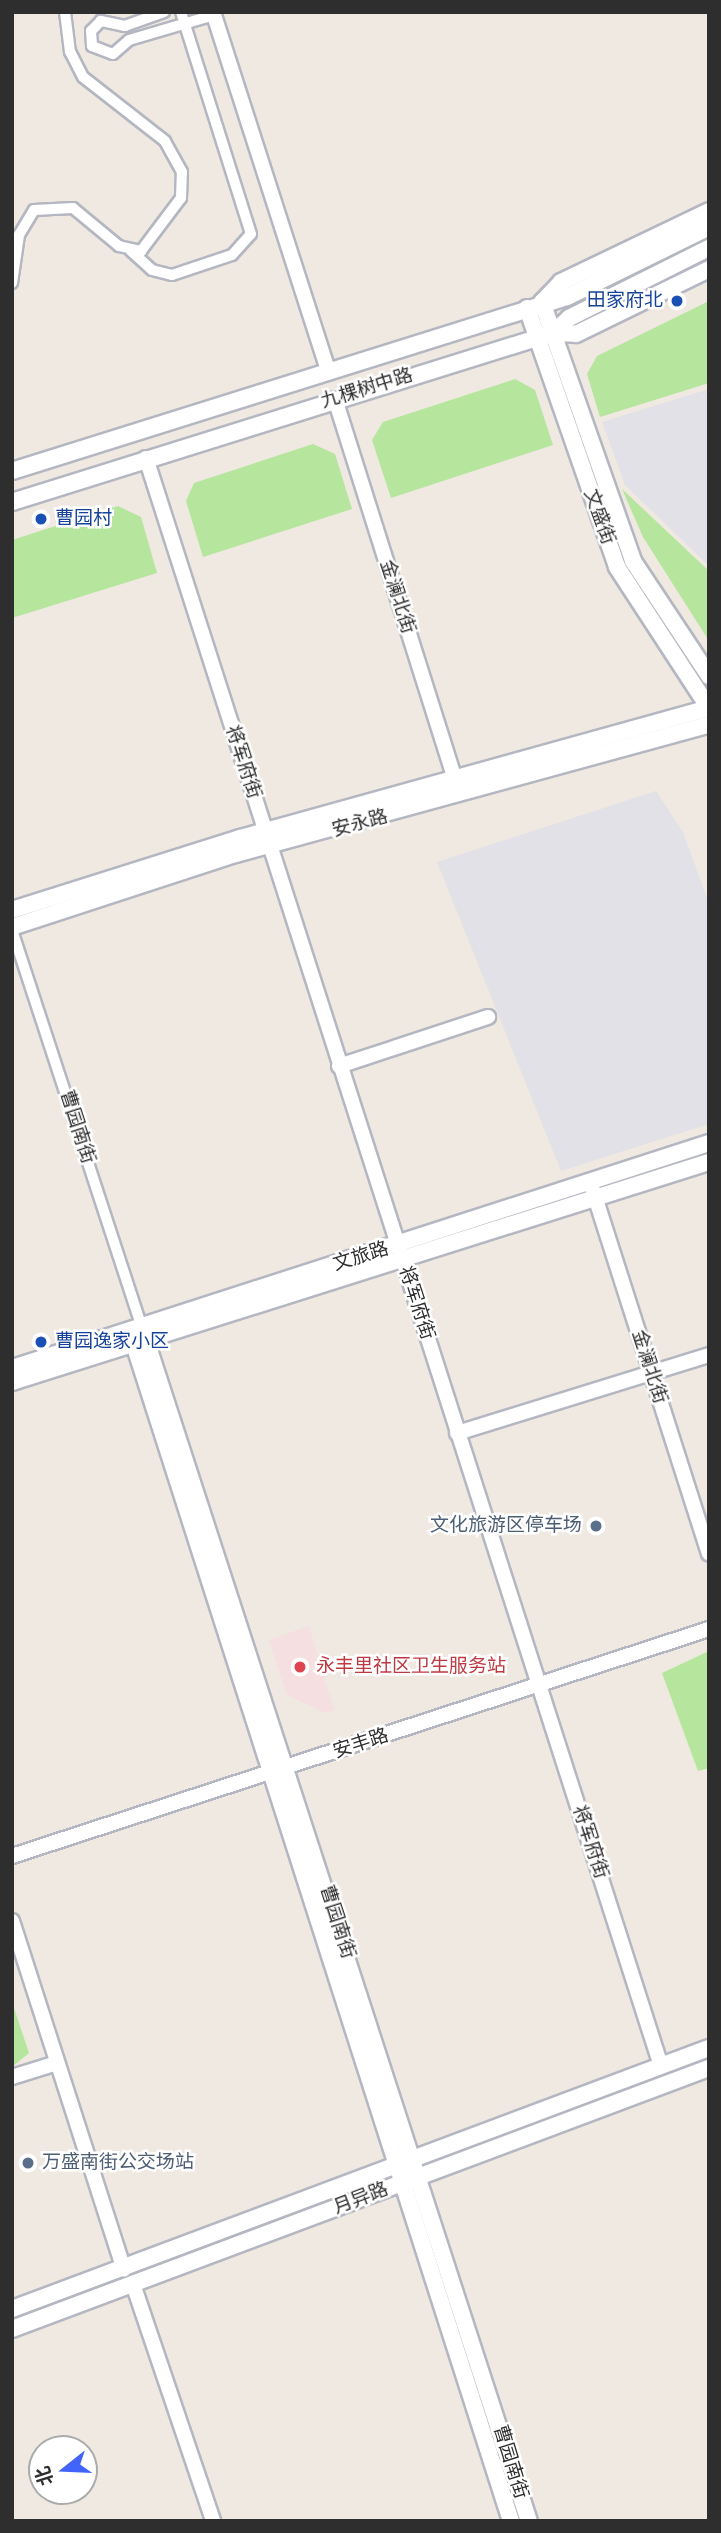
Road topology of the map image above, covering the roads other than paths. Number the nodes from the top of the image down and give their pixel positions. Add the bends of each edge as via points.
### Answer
1 (65, 12) edge
2 (164, 12) edge
3 (181, 12) edge
4 (214, 14) edge
5 (186, 25) junction
6 (709, 211) edge
7 (709, 227) edge
8 (709, 248) edge
9 (131, 251) junction
10 (709, 269) edge
11 (12, 283) edge
12 (534, 305) junction
13 (545, 335) junction
14 (328, 370) junction
15 (335, 399) junction
16 (146, 458) junction
17 (12, 471) edge
18 (12, 502) edge
19 (709, 676) edge
20 (709, 708) edge
21 (709, 725) edge
22 (455, 778) junction
23 (460, 795) junction
24 (266, 832) junction
25 (272, 848) junction
26 (12, 910) edge
27 (12, 928) edge
28 (488, 1017) dead end
29 (339, 1066) junction
30 (709, 1143) edge
31 (709, 1162) edge
32 (590, 1181) junction
33 (595, 1198) junction
34 (400, 1252) junction
35 (141, 1325) junction
36 (142, 1342) junction
37 (709, 1355) edge
38 (12, 1368) edge
39 (651, 1374) junction
40 (12, 1382) edge
41 (457, 1433) junction
42 (709, 1553) edge
43 (709, 1629) edge
44 (540, 1686) junction
45 (287, 1768) junction
46 (271, 1774) junction
47 (12, 1856) edge
48 (12, 1921) edge
49 (709, 2048) edge
50 (57, 2063) junction
51 (661, 2066) junction
52 (709, 2068) edge
53 (12, 2077) edge
54 (412, 2158) junction
55 (396, 2164) junction
56 (410, 2181) junction
57 (124, 2269) junction
58 (133, 2284) junction
59 (12, 2309) edge
60 (12, 2329) edge
61 (213, 2521) edge
62 (512, 2521) edge
63 (528, 2521) edge

1 - 9 street via 68,44 83,77 165,141 182,172 176,209 148,247
2 - 5 street via 125,26 101,21 91,31 92,46 113,54 129,40
3 - 5 street
4 - 5 street
4 - 14 street
5 - 9 street via 251,234 232,254 172,275 152,270
6 - 12 main road via 561,282
7 - 12 main road, 九棵树中路 via 567,298
8 - 13 main road, 九棵树中路 via 569,318
9 - 11 street via 73,208 48,205 25,218
10 - 13 main road via 576,334
12 - 13 main road, 文盛街
12 - 14 main road, 九棵树中路
13 - 15 main road, 九棵树中路
13 - 19 main road, 文盛街 via 632,561
13 - 20 main road, 文盛街 via 617,567
14 - 17 main road, 九棵树中路
15 - 16 main road, 九棵树中路
15 - 22 street, 金澜北街
16 - 18 main road, 九棵树中路
16 - 24 street, 将军府街
20 - 22 main road, 安永路
21 - 23 main road, 安永路
22 - 23 street, 金澜北街
22 - 24 main road, 安永路
23 - 25 main road, 安永路
24 - 25 street, 将军府街
24 - 26 main road, 安永路
25 - 27 main road, 安永路 via 236,854
25 - 29 street, 将军府街
27 - 35 street, 曹园南街
28 - 29 street
29 - 34 street, 将军府街
30 - 32 main road, 文旅路
31 - 33 main road, 文旅路
32 - 33 street, 金澜北街
32 - 34 main road, 文旅路
33 - 34 main road, 文旅路
33 - 39 street, 金澜北街
34 - 35 main road, 文旅路
34 - 36 main road, 文旅路
34 - 41 street, 将军府街
35 - 36 main road, 曹园南街
35 - 38 main road, 文旅路
36 - 40 main road, 文旅路
36 - 45 main road, 曹园南街
36 - 46 main road, 曹园南街
37 - 39 street
39 - 41 street
39 - 42 street, 金澜北街
41 - 44 street, 将军府街
43 - 44 street, 安丰路
44 - 45 street, 安丰路
44 - 51 street, 将军府街
45 - 46 street, 安丰路
45 - 54 main road, 曹园南街
46 - 47 street, 安丰路
46 - 55 main road, 曹园南街
48 - 50 street
49 - 51 main road, 月异路
50 - 53 street
50 - 57 street
51 - 54 main road, 月异路
52 - 56 main road, 月异路
54 - 55 main road, 月异路
54 - 56 main road, 曹园南街
55 - 56 main road, 曹园南街
55 - 57 main road, 月异路
56 - 58 main road, 月异路
56 - 62 main road, 曹园南街
56 - 63 main road, 曹园南街
57 - 59 main road, 月异路
58 - 60 main road, 月异路
58 - 61 street

